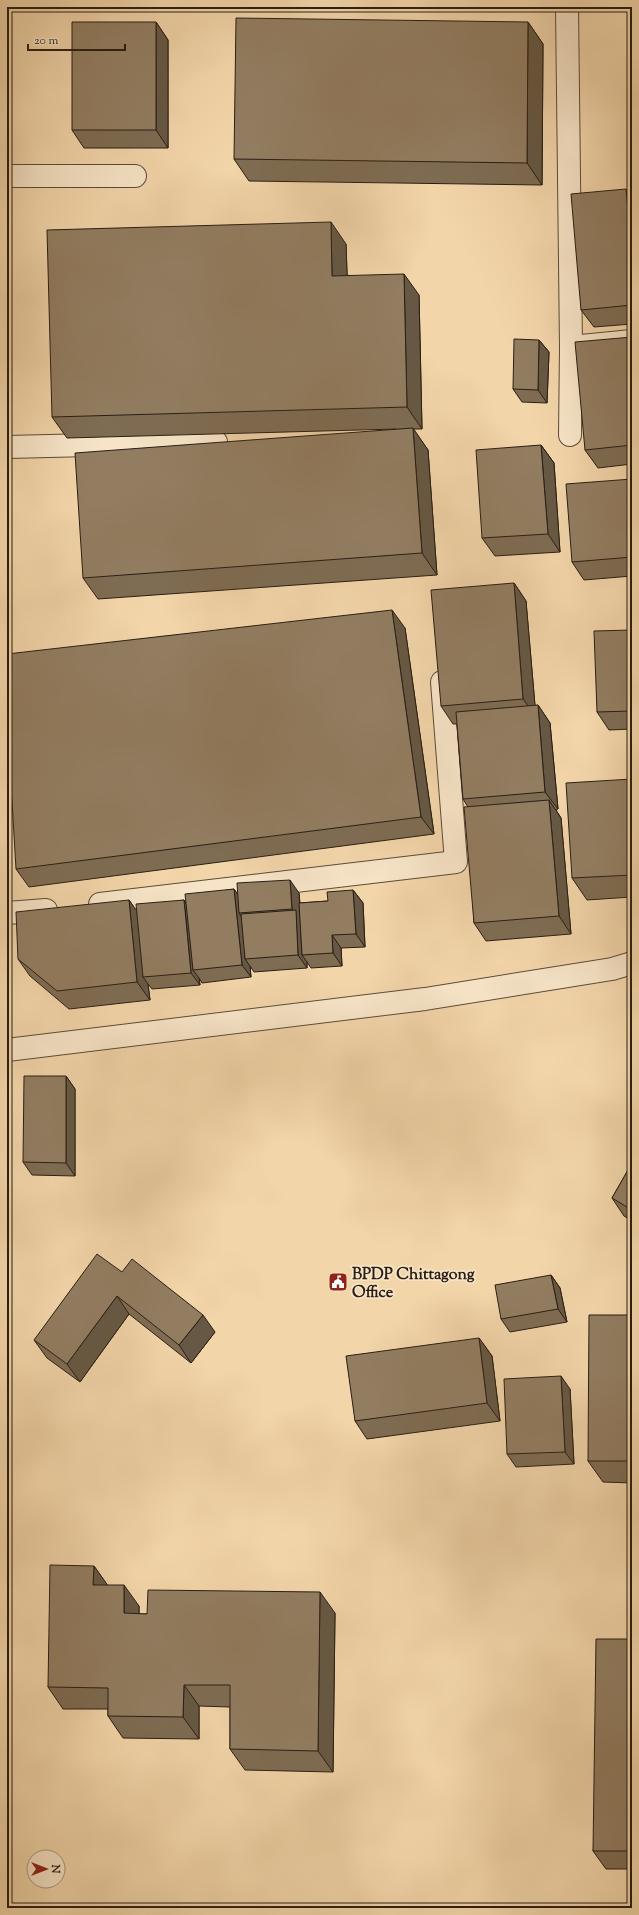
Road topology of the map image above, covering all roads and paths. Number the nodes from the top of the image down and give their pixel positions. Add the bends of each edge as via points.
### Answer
1 (567, 7) edge
2 (7, 176) edge
3 (135, 176) dead end
4 (632, 341) edge
5 (571, 347) junction
6 (570, 435) dead end
7 (216, 442) edge
8 (7, 447) edge
9 (442, 680) edge
10 (7, 913) edge
11 (632, 963) edge
12 (7, 1050) edge

1 - 5 street
2 - 3 street
4 - 5 street
5 - 6 street
7 - 8 street
9 - 10 street via 456,862
11 - 12 street via 612,969 425,999

